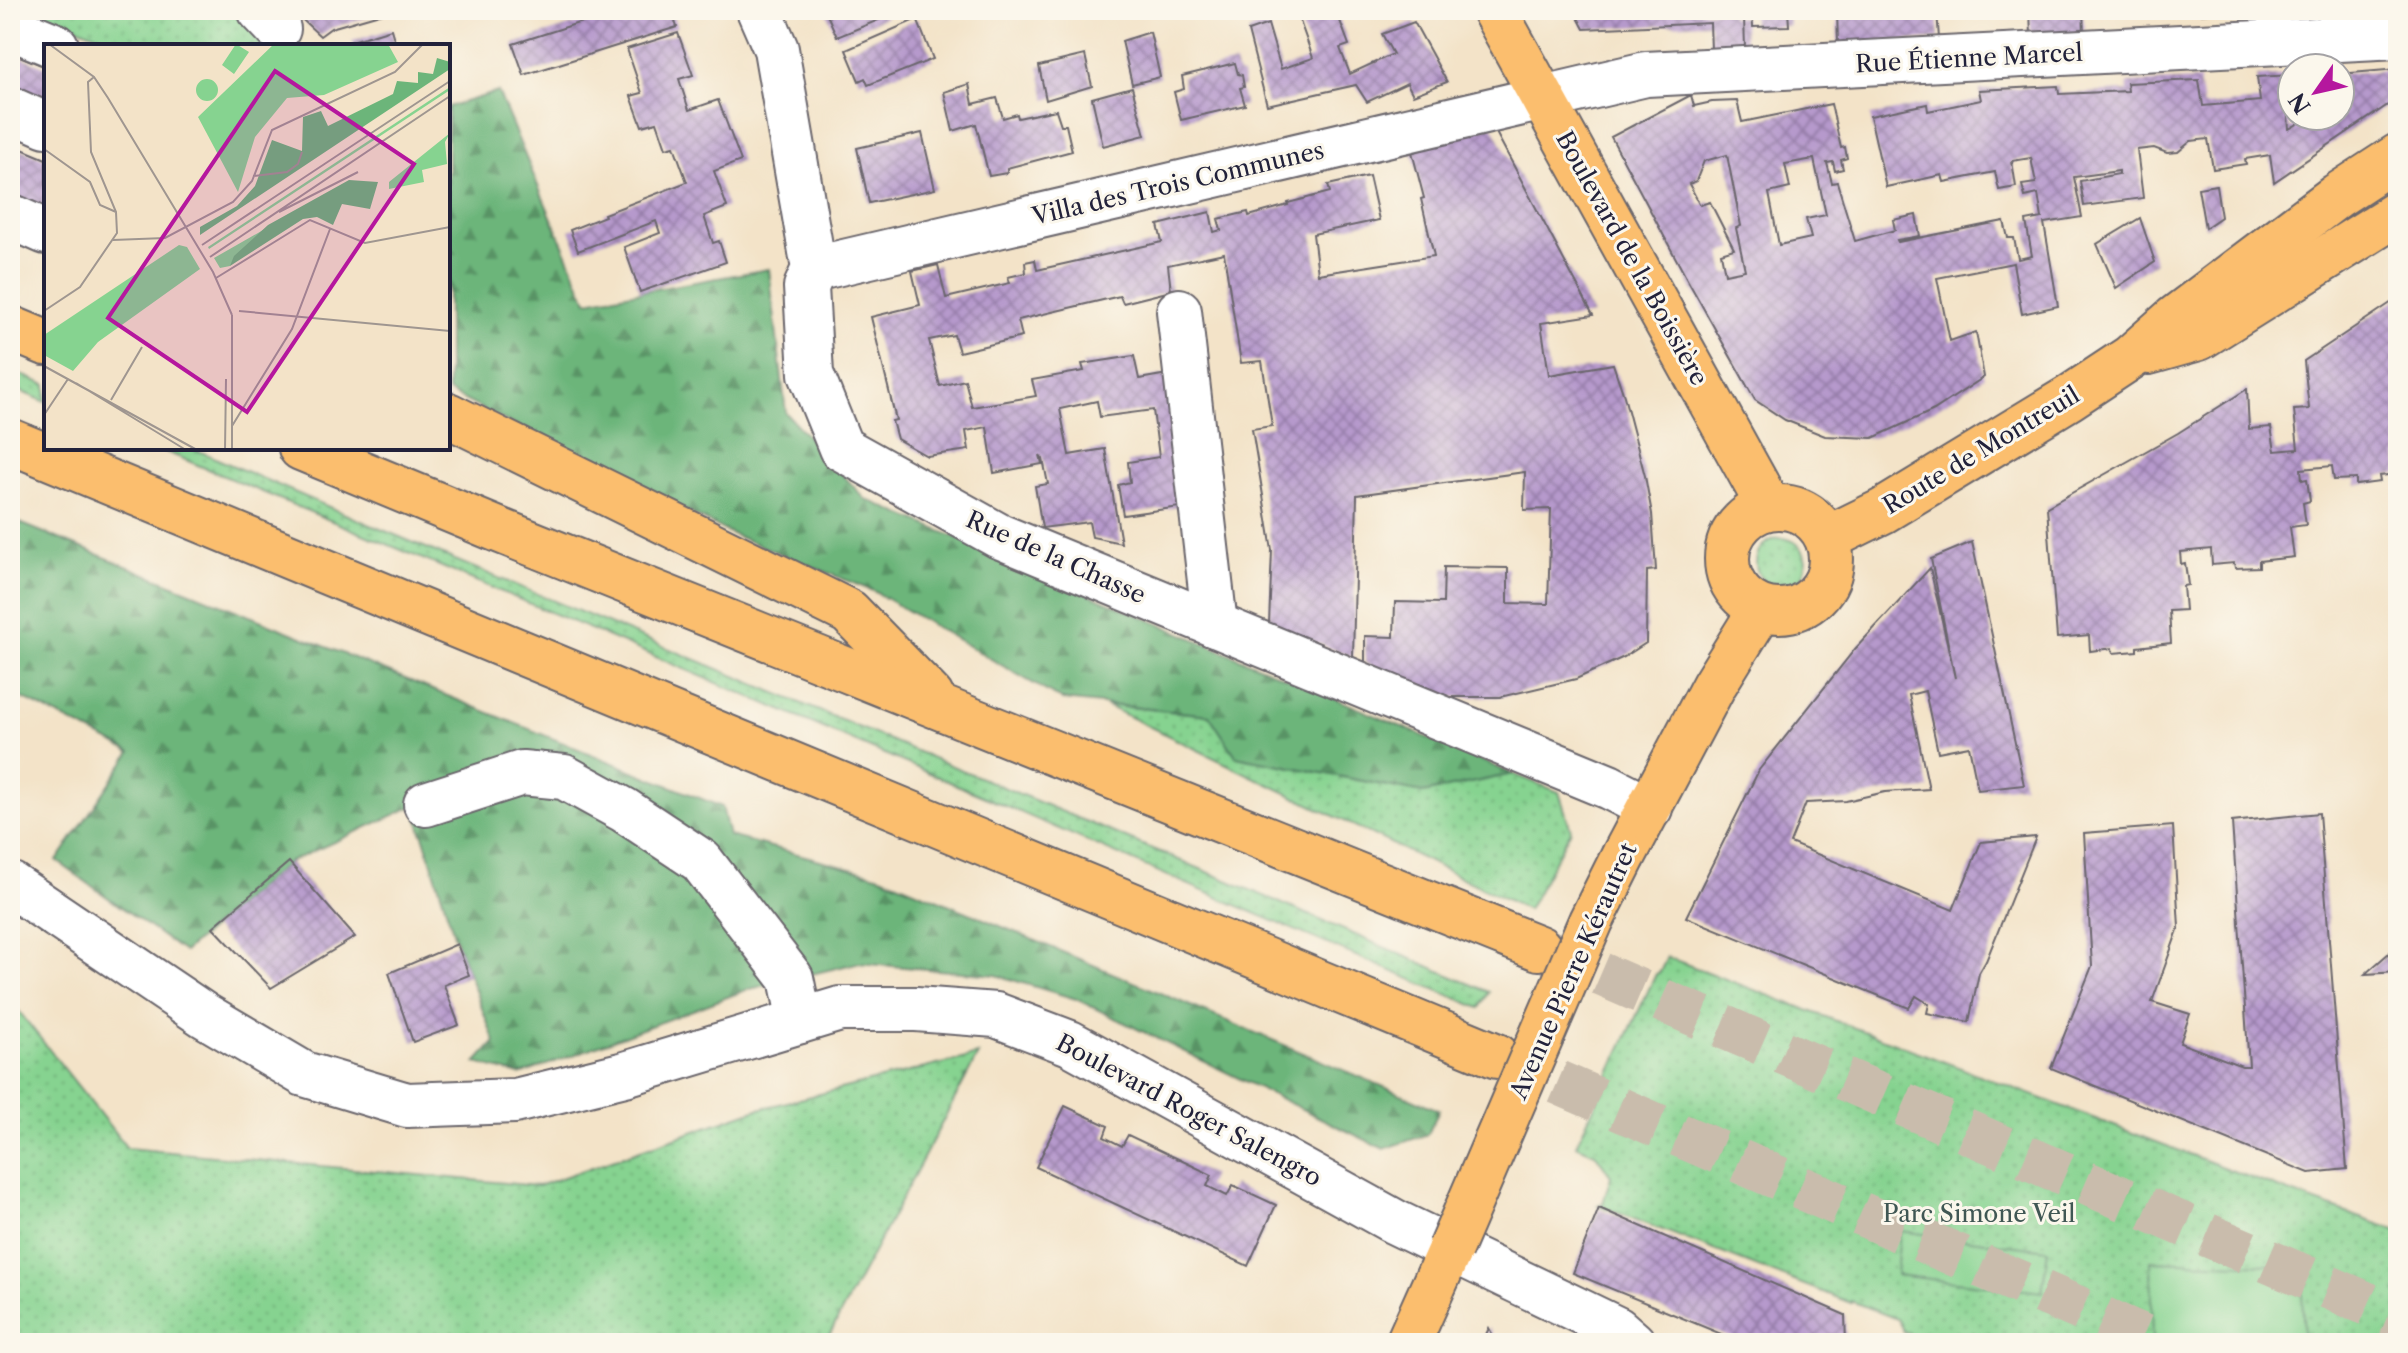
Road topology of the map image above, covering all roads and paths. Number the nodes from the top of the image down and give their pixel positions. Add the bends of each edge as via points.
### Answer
1 (759, 10) edge
2 (1494, 10) edge
3 (10, 27) edge
4 (2398, 36) edge
5 (51, 44) edge
6 (1543, 98) junction
7 (10, 109) edge
8 (44, 124) edge
9 (2398, 156) edge
10 (2398, 213) edge
11 (10, 216) edge
12 (44, 231) edge
13 (814, 269) junction
14 (1179, 311) dead end
15 (10, 328) edge
16 (44, 342) edge
17 (2131, 357) junction
18 (450, 416) edge
19 (10, 441) edge
20 (306, 450) edge
21 (1769, 507) junction
22 (1828, 538) junction
23 (1761, 609) junction
24 (1215, 625) junction
25 (944, 709) junction
26 (426, 804) dead end
27 (1650, 808) junction
28 (10, 884) edge
29 (10, 912) edge
30 (1539, 948) tunnel mouth
31 (800, 1021) junction
32 (730, 1042) junction
33 (1497, 1056) tunnel mouth
34 (1450, 1249) junction
35 (1408, 1343) edge
36 (1633, 1343) edge

1 - 13 street, Rue de la Chasse via 776,49
2 - 6 main road, Boulevard de la Boissière
3 - 5 street
4 - 6 street, Rue Étienne Marcel via 1646,74
6 - 13 street, Villa des Trois Communes
6 - 21 main road, Boulevard de la Boissière
7 - 8 street
9 - 17 main road, Route de Montreuil via 2338,195
10 - 17 main road, Route de Montreuil via 2199,338
11 - 12 street
13 - 24 street, Rue de la Chasse via 806,287 811,374 841,448 999,536
14 - 24 street
15 - 16 main road
17 - 22 main road, Route de Montreuil via 1883,511
18 - 25 main road via 849,612
19 - 33 main road
20 - 25 main road
21 - 22 main road via 1804,512
21 - 23 main road via 1751,514 1735,530 1726,552 1729,576 1742,596
22 - 23 main road via 1832,563 1825,586 1809,603 1786,612
23 - 27 main road, Avenue Pierre Kérautret via 1714,685
24 - 27 street, Rue de la Chasse
25 - 30 main road
26 - 31 street via 522,773 564,777 624,810 701,861 791,978
27 - 34 main road, Avenue Pierre Kérautret, bridge via 1591,921
28 - 32 street, Boulevard Roger Salengro via 204,1015 304,1074 407,1105 515,1101
29 - 32 street, Boulevard Roger Salengro via 206,1042 294,1092 401,1126 516,1129 649,1097
31 - 32 street, Boulevard Roger Salengro
31 - 34 street, Boulevard Roger Salengro via 840,1009 996,1015 1070,1043
34 - 35 main road, Avenue Pierre Kérautret
34 - 36 street, Boulevard Roger Salengro via 1617,1329

